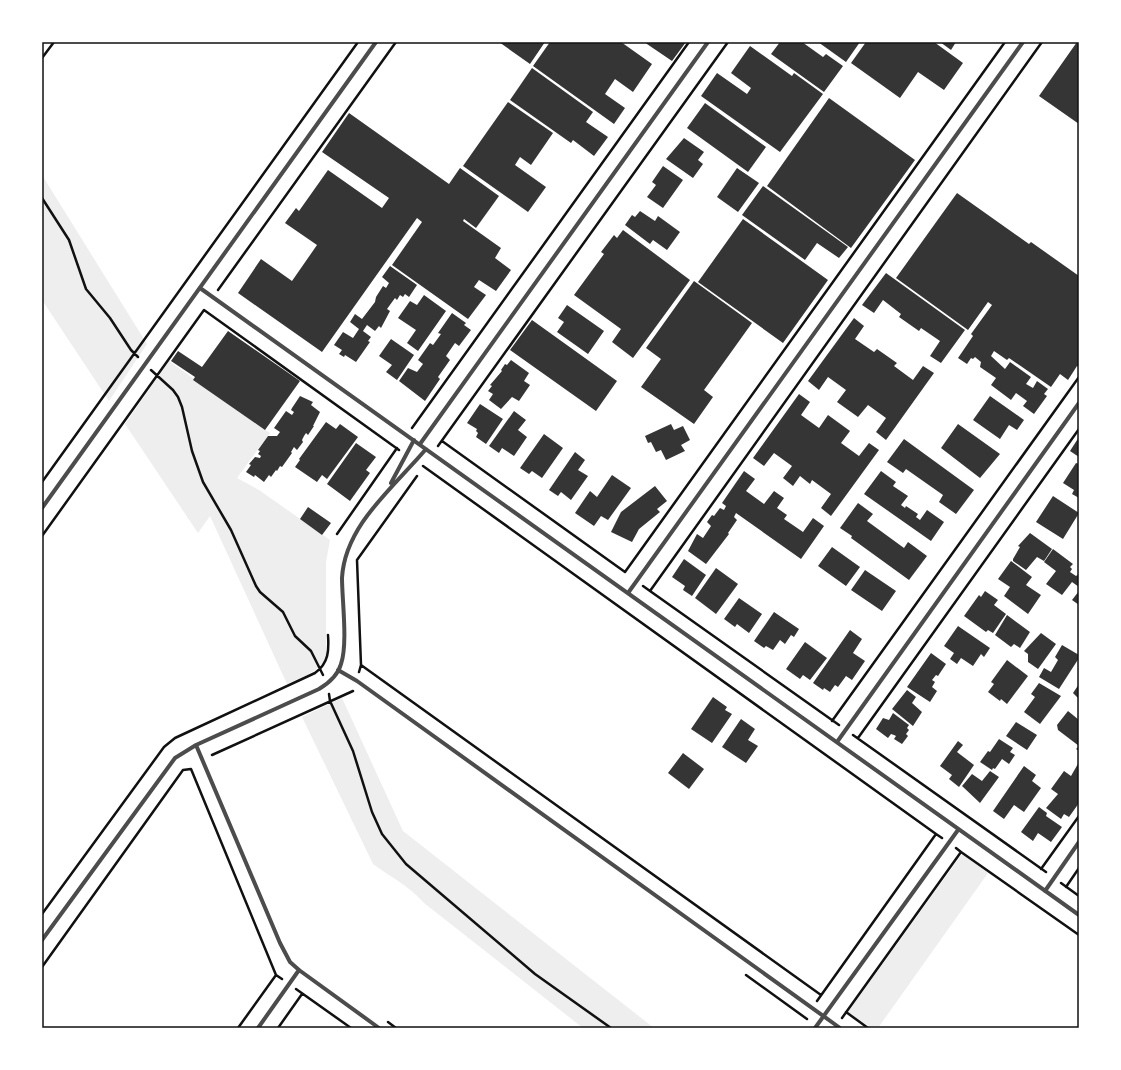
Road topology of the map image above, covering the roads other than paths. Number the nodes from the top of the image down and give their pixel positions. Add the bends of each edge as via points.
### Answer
1 (376, 42) edge
2 (708, 42) edge
3 (1023, 42) edge
4 (200, 288) junction
5 (1079, 403) edge
6 (414, 440) junction
7 (420, 444) junction
8 (426, 449) junction
9 (390, 485) junction
10 (42, 508) edge
11 (628, 593) junction
12 (338, 670) junction
13 (837, 742) junction
14 (196, 745) junction
15 (958, 830) junction
16 (1079, 842) edge
17 (1045, 891) junction
18 (1079, 916) edge
19 (42, 940) edge
20 (299, 970) junction
21 (823, 1016) junction
22 (839, 1027) edge
23 (258, 1028) edge
24 (379, 1028) edge
25 (815, 1028) edge

1 - 4 street
2 - 7 street
3 - 11 street
4 - 6 street
4 - 10 street
5 - 13 street
6 - 7 street
6 - 9 street
7 - 8 street
8 - 9 street
8 - 11 street
9 - 12 street via 353,538 345,555 342,578 344,655
11 - 13 street
12 - 14 street via 327,684
12 - 21 street via 357,681
13 - 15 street
14 - 19 street via 175,758 168,766
14 - 20 street via 280,943 290,962
15 - 17 street
15 - 21 street
16 - 17 street
17 - 18 street
20 - 23 street
20 - 24 street
21 - 22 street
21 - 25 street

